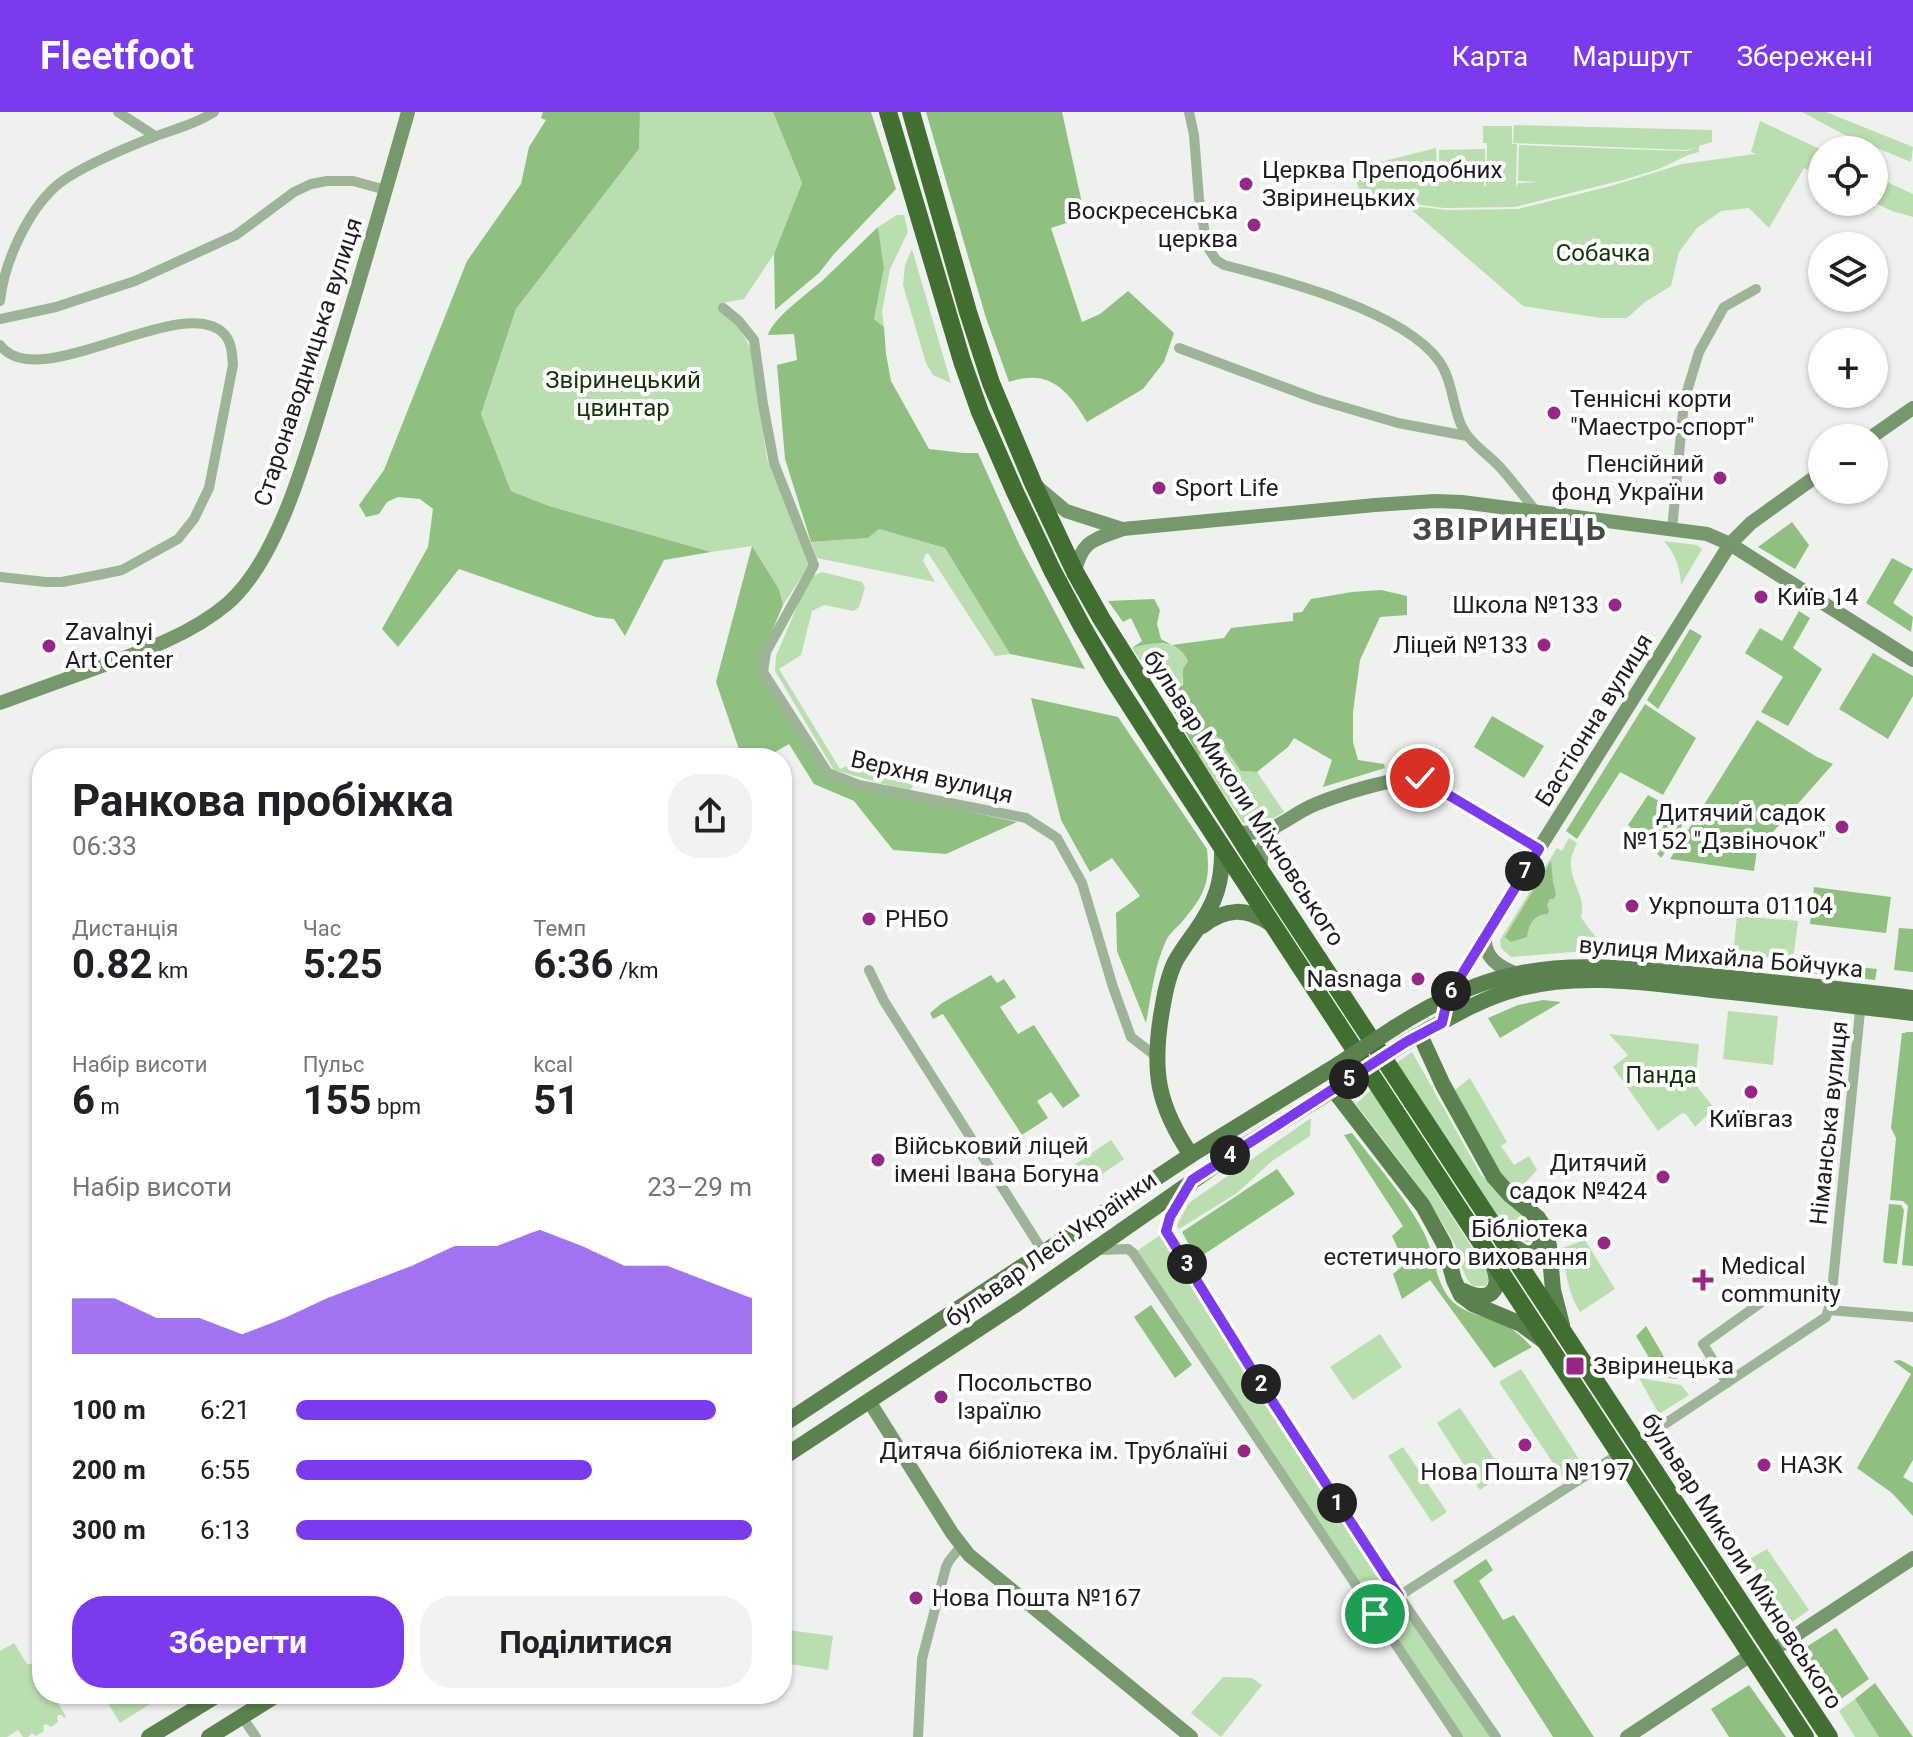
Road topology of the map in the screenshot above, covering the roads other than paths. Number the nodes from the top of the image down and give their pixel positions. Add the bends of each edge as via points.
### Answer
1 (118, 112) edge
2 (214, 112) edge
3 (408, 112) edge
4 (888, 112) edge
5 (911, 112) edge
6 (1189, 112) edge
7 (155, 136) junction
8 (386, 190) junction
9 (1756, 289) dead end
10 (0, 301) edge
11 (723, 308) dead end
12 (0, 319) edge
13 (0, 345) edge
14 (1179, 348) dead end
15 (1913, 408) edge
16 (1888, 425) edge
17 (1467, 436) junction
18 (1808, 482) edge
19 (1033, 483) junction
20 (1537, 512) junction
21 (1123, 529) junction
22 (1672, 530) junction
23 (1730, 544) junction
24 (1075, 572) junction
25 (0, 577) edge
26 (1913, 660) edge
27 (0, 703) edge
28 (1273, 829) junction
29 (1235, 831) junction
30 (1222, 846) junction
31 (1539, 849) junction
32 (1260, 870) junction
33 (1273, 924) junction
34 (1197, 930) junction
35 (1488, 930) junction
36 (869, 970) dead end
37 (1517, 974) junction
38 (1448, 997) junction
39 (1913, 998) edge
40 (1862, 1000) junction
41 (1913, 1013) edge
42 (1442, 1023) junction
43 (1413, 1039) junction
44 (1157, 1057) junction
45 (1339, 1064) joint
46 (1340, 1085) junction
47 (1298, 1091) junction
48 (1307, 1107) junction
49 (1191, 1155) junction
50 (1192, 1180) junction
51 (1544, 1227) junction
52 (1501, 1238) junction
53 (1093, 1251) junction
54 (1044, 1253) junction
55 (1489, 1256) junction
56 (1458, 1287) junction
57 (1831, 1294) junction
58 (1829, 1310) junction
59 (1913, 1317) edge
60 (1564, 1334) junction
61 (1546, 1342) junction
62 (853, 1377) junction
63 (1727, 1383) junction
64 (869, 1401) junction
65 (792, 1418) edge
66 (1636, 1443) junction
67 (792, 1451) edge
68 (1619, 1454) junction
69 (961, 1546) junction
70 (1913, 1558) edge
71 (1399, 1596) junction
72 (1375, 1614) junction
73 (1773, 1650) junction
74 (1751, 1655) junction
75 (203, 1704) edge
76 (211, 1704) edge
77 (263, 1704) edge
78 (235, 1722) junction
79 (149, 1737) edge
80 (209, 1737) edge
81 (256, 1737) edge
82 (918, 1737) edge
83 (1191, 1737) edge
84 (1458, 1737) edge
85 (1496, 1737) edge
86 (1627, 1737) edge
87 (1805, 1737) edge
88 (1829, 1737) edge

1 - 7 street
2 - 7 street
3 - 8 street, Старонаводницька вулиця
4 - 30 highway, бульвар Миколи Міхновського via 962,361 1015,492 1083,628
5 - 19 highway, бульвар Миколи Міхновського via 981,354
6 - 17 street via 1206,242 1216,260 1381,317 1423,345 1447,376
7 - 10 street via 56,187 23,229
8 - 12 street via 353,181 311,184 236,235 135,281
8 - 27 street, Старонаводницька вулиця via 298,476 250,578 229,602 177,635
9 - 22 street via 1724,307 1699,352 1684,401
11 - 44 street, Верхня вулиця via 754,340 774,463 814,565 766,652 763,672 828,773 859,785 1026,818 1057,838 1082,883 1131,1037
13 - 25 street via 22,359 47,358 196,323 226,336 233,365 209,488 178,539 122,570 62,582
14 - 17 street via 1316,399
15 - 16 street
17 - 20 street
18 - 23 street, Бастіонна вулиця
19 - 21 street via 1066,511
19 - 24 highway, бульвар Миколи Міхновського
20 - 21 street via 1435,501
20 - 22 street
21 - 24 street via 1083,549
22 - 23 street via 1707,534
23 - 26 street
23 - 31 street, Бастіонна вулиця
24 - 29 highway, бульвар Миколи Міхновського
28 - 29 street
28 - 31 street via 1316,804 1420,778
28 - 32 street via 1262,849
29 - 32 highway, бульвар Миколи Міхновського
30 - 33 highway, бульвар Миколи Міхновського
30 - 34 main road via 1221,881
31 - 35 street, Бастіонна вулиця
32 - 52 highway, бульвар Миколи Міхновського
33 - 34 main road via 1256,913 1227,912
33 - 55 highway, бульвар Миколи Міхновського
34 - 44 main road via 1168,983
35 - 37 street via 1484,940 1491,958
35 - 38 street, Бастіонна вулиця
36 - 54 street
37 - 38 main road, вулиця Михайла Бойчука
37 - 40 main road, вулиця Михайла Бойчука via 1617,968
38 - 42 street, Бастіонна вулиця
38 - 45 main road, вулиця Михайла Бойчука, bridge
39 - 40 main road, вулиця Михайла Бойчука
40 - 41 main road, вулиця Михайла Бойчука
40 - 42 main road, вулиця Михайла Бойчука via 1587,980 1519,988
40 - 57 street, Німанська вулиця
42 - 43 main road, вулиця Михайла Бойчука
43 - 46 main road, вулиця Михайла Бойчука, bridge
43 - 51 main road via 1494,1177
44 - 49 main road via 1165,1106
45 - 47 main road, бульвар Лесі Українки
46 - 48 main road, бульвар Лесі Українки
46 - 56 main road via 1423,1206 1444,1244
47 - 48 main road via 1305,1094
47 - 49 main road, бульвар Лесі Українки
48 - 50 main road, бульвар Лесі Українки
49 - 54 main road, бульвар Лесі Українки
50 - 53 main road, бульвар Лесі Українки
50 - 71 street via 1166,1231
51 - 52 main road via 1536,1252 1526,1254
51 - 60 main road
52 - 60 highway, бульвар Миколи Міхновського
53 - 64 main road, бульвар Лесі Українки
53 - 72 street via 1133,1253
54 - 62 main road, бульвар Лесі Українки
55 - 56 main road via 1496,1288 1480,1297
55 - 61 highway, бульвар Миколи Міхновського
56 - 61 main road via 1466,1299 1521,1324
57 - 58 street, Німанська вулиця
57 - 63 street via 1776,1292 1703,1344
58 - 59 street
58 - 63 street via 1823,1321
60 - 66 highway, бульвар Миколи Міхновського
61 - 68 highway, бульвар Миколи Міхновського
62 - 64 main road
62 - 65 main road, бульвар Лесі Українки
63 - 66 street
64 - 67 main road, бульвар Лесі Українки
64 - 69 street
66 - 73 highway, бульвар Миколи Міхновського
68 - 71 street
68 - 74 highway, бульвар Миколи Міхновського
69 - 82 street via 946,1567 924,1648
69 - 83 street
70 - 73 street
71 - 72 street
71 - 85 street
72 - 84 street
73 - 88 highway, бульвар Миколи Міхновського
74 - 86 street
74 - 87 highway, бульвар Миколи Міхновського
75 - 79 main road
76 - 78 main road via 210,1719 217,1726
77 - 78 main road
78 - 80 main road
78 - 81 street

